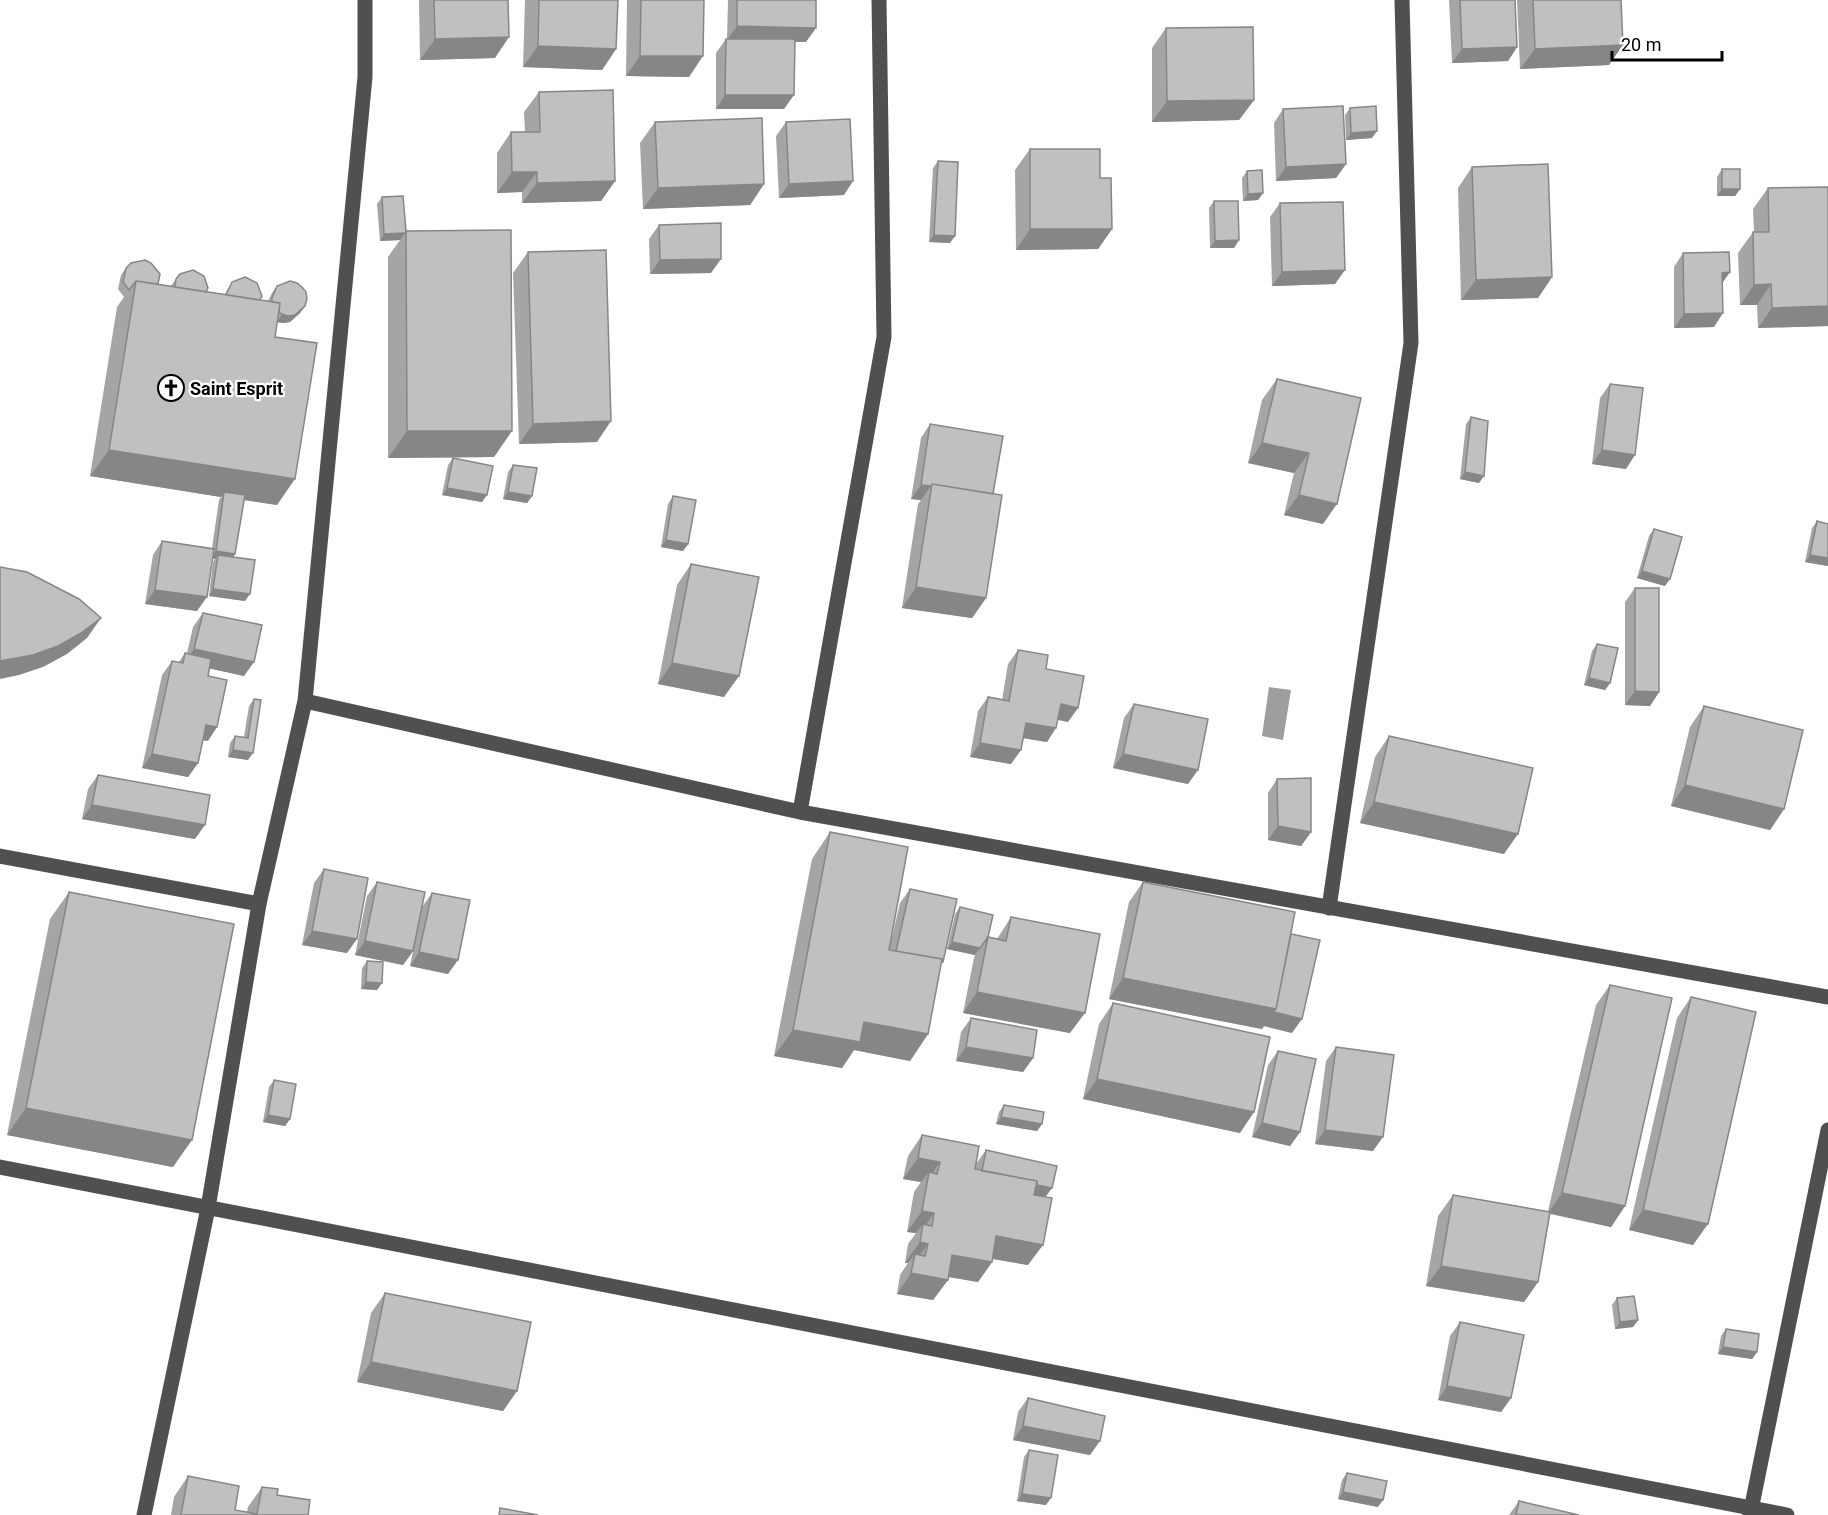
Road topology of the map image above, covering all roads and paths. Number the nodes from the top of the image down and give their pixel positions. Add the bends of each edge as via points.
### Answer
1 (366, 0) edge
2 (879, 0) edge
3 (1402, 0) edge
4 (304, 701) junction
5 (800, 812) junction
6 (0, 856) edge
7 (259, 904) junction
8 (1329, 908) junction
9 (1828, 997) edge
10 (1828, 1130) edge
11 (0, 1167) edge
12 (208, 1208) junction
13 (1750, 1512) edge
14 (144, 1515) edge
15 (1787, 1515) edge

1 - 4 street via 365,76
2 - 5 street via 884,337
3 - 8 street via 1411,343
4 - 5 street
4 - 7 street
5 - 8 street
6 - 7 street
7 - 12 street
8 - 9 street
10 - 13 street
11 - 12 street
12 - 13 street
12 - 14 street
13 - 15 street

